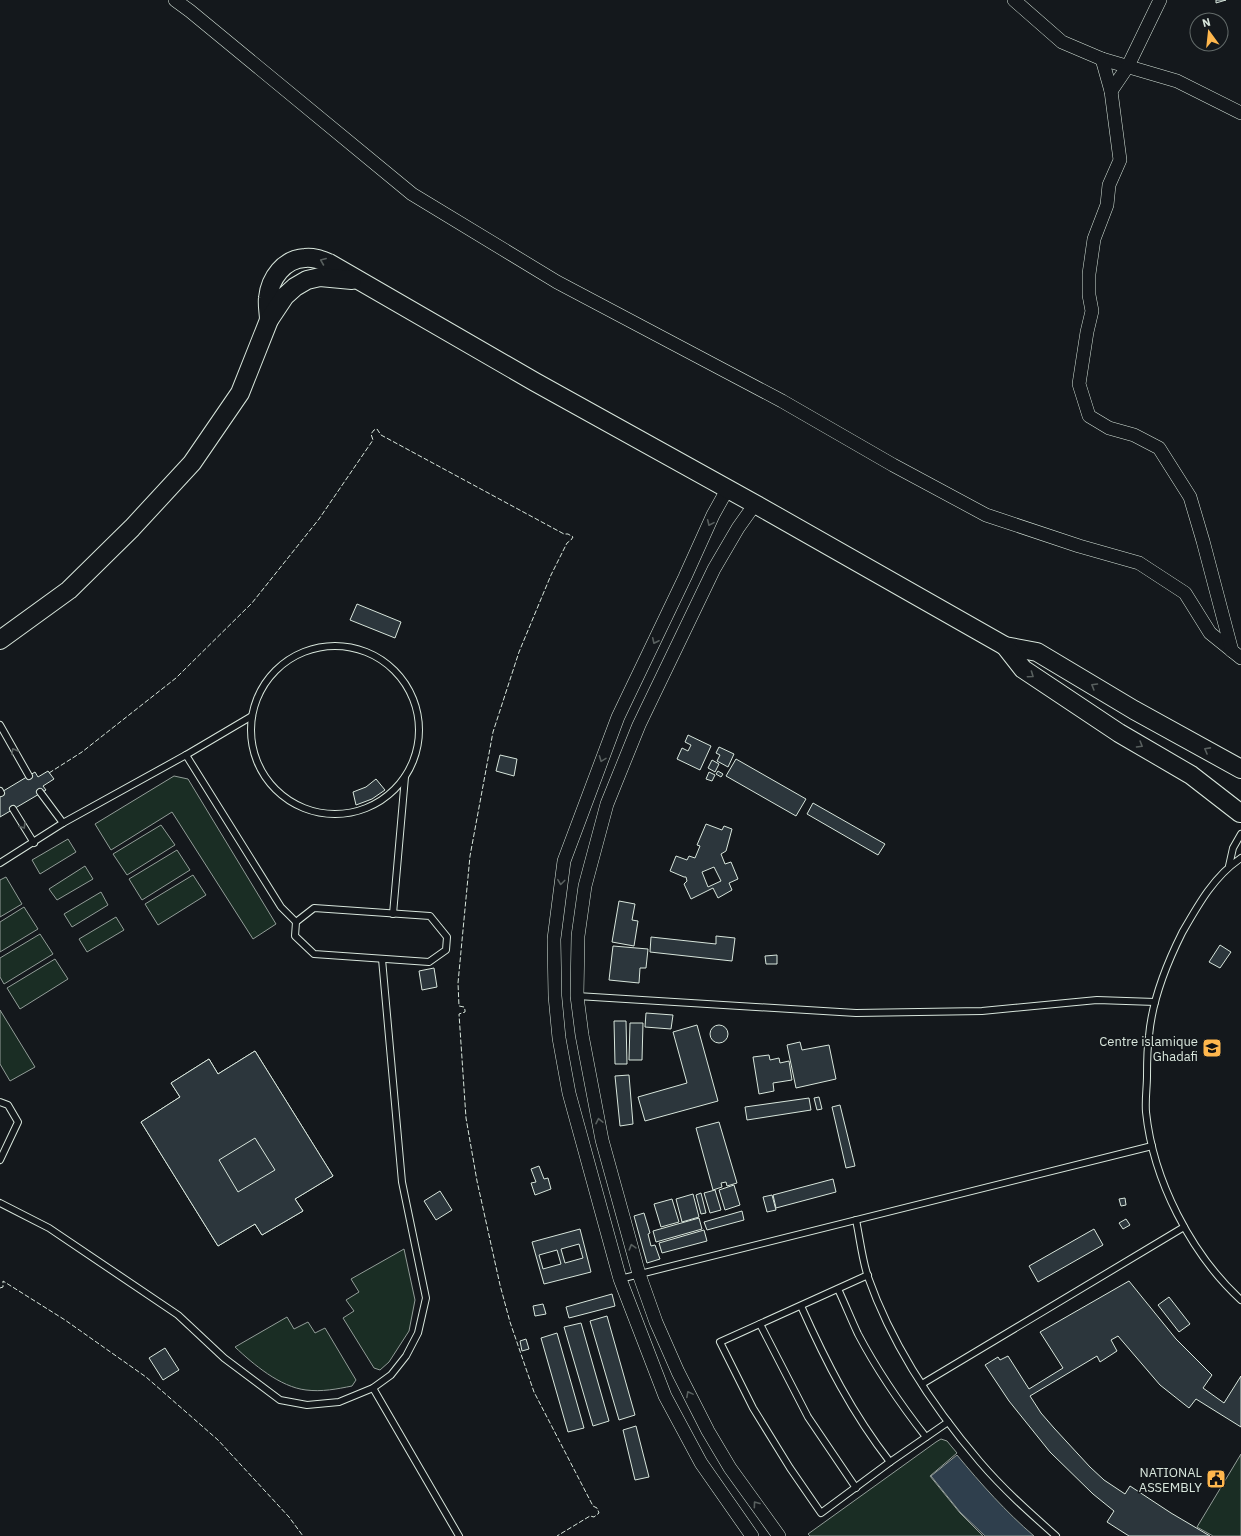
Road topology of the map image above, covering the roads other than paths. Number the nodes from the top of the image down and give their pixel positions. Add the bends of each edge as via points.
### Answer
1 (175, 0) edge
2 (1014, 0) edge
3 (1160, 0) edge
4 (1102, 59) junction
5 (1128, 66) junction
6 (1111, 91) junction
7 (1241, 113) edge
8 (357, 280) junction
9 (269, 320) junction
10 (728, 488) junction
11 (755, 504) junction
12 (0, 640) edge
13 (1005, 646) junction
14 (1236, 654) edge
15 (252, 716) junction
16 (0, 725) edge
17 (186, 755) junction
18 (1241, 769) edge
19 (29, 776) dead end
20 (405, 777) junction
21 (40, 792) dead end
22 (13, 809) dead end
23 (1241, 810) edge
24 (63, 823) junction
25 (1241, 834) edge
26 (34, 843) junction
27 (1241, 858) edge
28 (0, 863) edge
29 (1229, 866) junction
30 (393, 914) junction
31 (296, 922) junction
32 (382, 959) junction
33 (577, 996) junction
34 (1155, 1002) junction
35 (0, 1102) edge
36 (1152, 1146) junction
37 (0, 1160) edge
38 (0, 1203) edge
39 (856, 1220) junction
40 (1184, 1227) junction
41 (640, 1274) junction
42 (868, 1275) junction
43 (620, 1279) junction
44 (838, 1289) junction
45 (1241, 1300) edge
46 (800, 1306) junction
47 (760, 1324) junction
48 (922, 1384) junction
49 (373, 1388) junction
50 (948, 1422) junction
51 (926, 1437) junction
52 (890, 1462) junction
53 (856, 1488) junction
54 (458, 1536) edge
55 (752, 1536) edge
56 (779, 1536) edge
57 (1056, 1536) edge

1 - 14 street via 412,194 557,282 782,401 893,466 986,515 1140,563 1185,593 1210,633
2 - 4 street via 1062,42
3 - 5 street
4 - 5 street
4 - 6 street
5 - 6 street
5 - 7 street via 1177,81
6 - 14 street via 1120,160 1109,185 1107,205 1094,239 1089,274 1092,311 1086,332 1079,384 1089,416 1109,428 1159,448 1190,496
8 - 9 main road via 320,277 307,280 285,296
8 -> 9 main road via 317,258 293,261 280,269 272,282 268,298
8 - 10 main road
9 - 12 main road via 240,393 192,463 132,528 69,590
10 - 11 main road
10 -> 43 street via 618,717 564,861 554,939 559,1038 569,1093
11 - 13 main road
11 - 33 street via 714,569 639,725 607,804 585,886 578,936
18 -> 13 main road via 1134,710 1037,652
13 -> 23 main road via 1022,669 1119,733 1191,775
15 - 17 lane
15 - 20 lane via 253,746 265,777 291,801 310,810 345,813 363,809 393,791
15 - 20 lane via 256,701 267,681 290,659 307,651 340,646 373,655 399,675 415,702 419,724 418,743 414,760
19 -> 16 lane
17 - 24 lane
17 - 31 lane via 281,907
20 - 30 lane
21 - 24 lane
22 -> 26 lane
24 - 26 lane
25 - 29 lane via 1233,848
26 - 28 lane
27 - 29 lane
29 - 34 lane via 1212,885 1187,925 1165,969
30 - 31 lane via 314,908
30 - 32 lane via 430,916 447,937 446,950 429,962
31 - 32 lane via 295,936 314,954
32 - 49 lane via 402,1182 426,1298 418,1333 406,1356 390,1375
33 - 34 lane via 856,1013 982,1011 1097,1000
41 -> 33 street via 602,1140
34 - 36 lane via 1149,1035 1146,1111
35 - 37 lane via 8,1105 18,1122
36 - 39 lane
36 - 40 lane
38 - 49 lane via 49,1228 178,1315 224,1358 280,1400 307,1406 339,1402
39 - 41 lane
39 - 42 lane
40 - 45 lane via 1224,1285
40 - 48 lane
41 - 43 lane
56 -> 41 street via 730,1468 708,1430 656,1322
42 - 44 lane
42 - 48 lane via 897,1343
43 - 55 street via 665,1396 702,1463
44 - 46 lane
44 - 51 lane via 885,1380
46 - 47 lane
46 - 52 lane via 846,1398 869,1436
47 - 53 lane via 808,1418
47 - 53 lane via 720,1342 753,1408 821,1513
48 - 50 lane
49 - 54 lane
50 - 51 lane
50 - 57 lane via 981,1463
51 - 52 lane
52 - 53 lane

